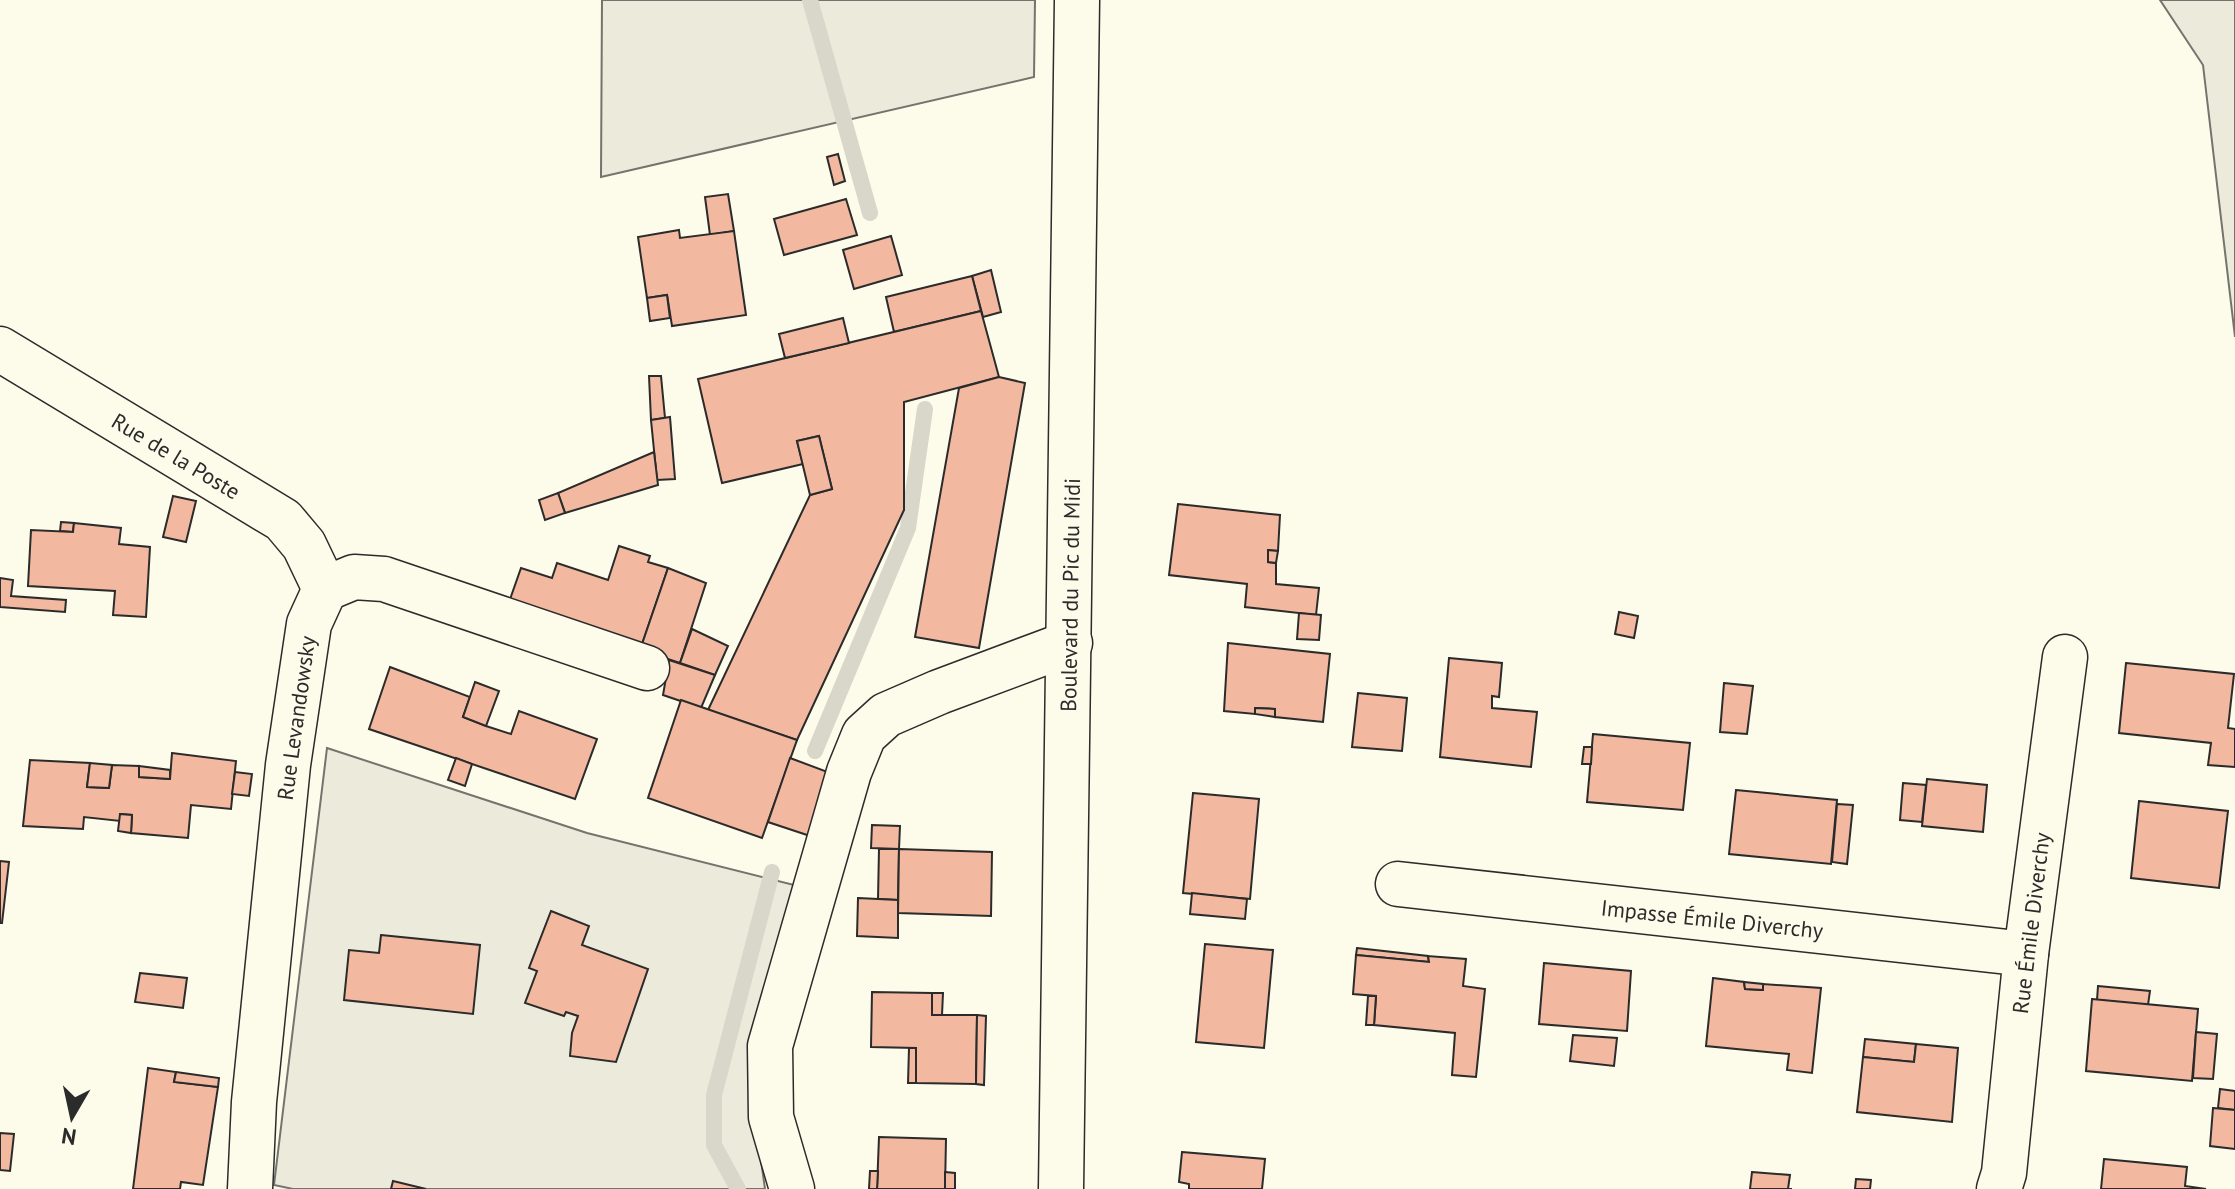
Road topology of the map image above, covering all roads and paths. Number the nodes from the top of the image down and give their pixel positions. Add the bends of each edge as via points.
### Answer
1 (1077, 0) edge
2 (0, 349) edge
3 (325, 589) junction
4 (1070, 643) junction
5 (2065, 657) dead end
6 (647, 668) dead end
7 (1398, 884) dead end
8 (2026, 954) junction
9 (250, 1189) edge
10 (792, 1189) edge
11 (1061, 1189) edge
12 (1999, 1189) edge

1 - 4 street, Boulevard du Pic du Midi
2 - 3 street, Rue de la Poste via 283,520 304,545
3 - 6 street via 354,577 384,579
3 - 9 street, Rue Levandowsky via 309,624 288,765
4 - 10 street via 886,715 864,735 770,1046 771,1117
4 - 11 street, Boulevard du Pic du Midi
5 - 8 street, Rue Émile Diverchy
7 - 8 street, Impasse Émile Diverchy
8 - 12 street, Rue Émile Diverchy

